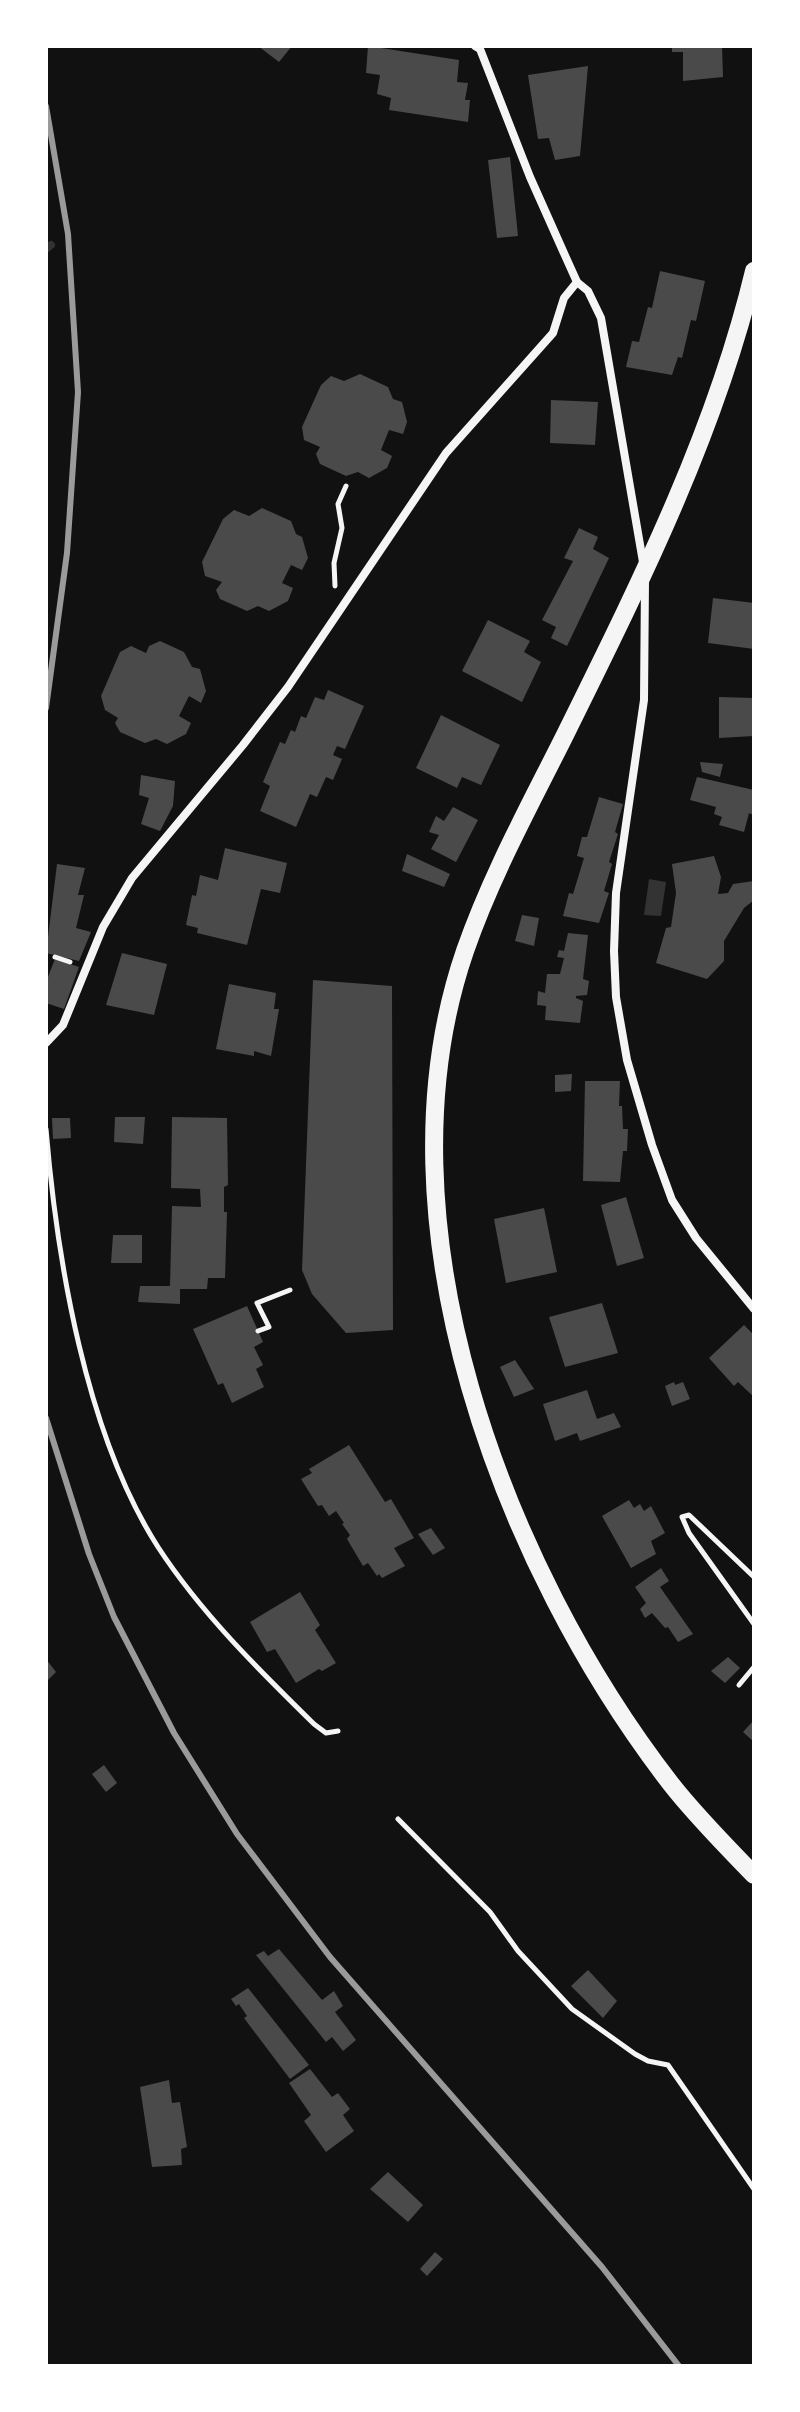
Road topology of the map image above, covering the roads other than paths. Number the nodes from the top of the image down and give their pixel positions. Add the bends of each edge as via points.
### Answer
1 (475, 46) edge
2 (754, 271) edge
3 (577, 282) junction
4 (645, 573) junction
5 (46, 1043) edge
6 (754, 1309) edge
7 (754, 1875) edge

1 - 3 street
2 - 4 main road via 739,334
3 - 4 street via 588,291 601,318
3 - 5 street via 564,298 553,333 446,453 252,733 118,898 68,1015
4 - 6 street via 644,700 616,893 616,997 627,1060 672,1200
4 - 7 main road via 466,950 437,1075 432,1148 436,1207 465,1371 535,1556 581,1650 637,1737 710,1831

